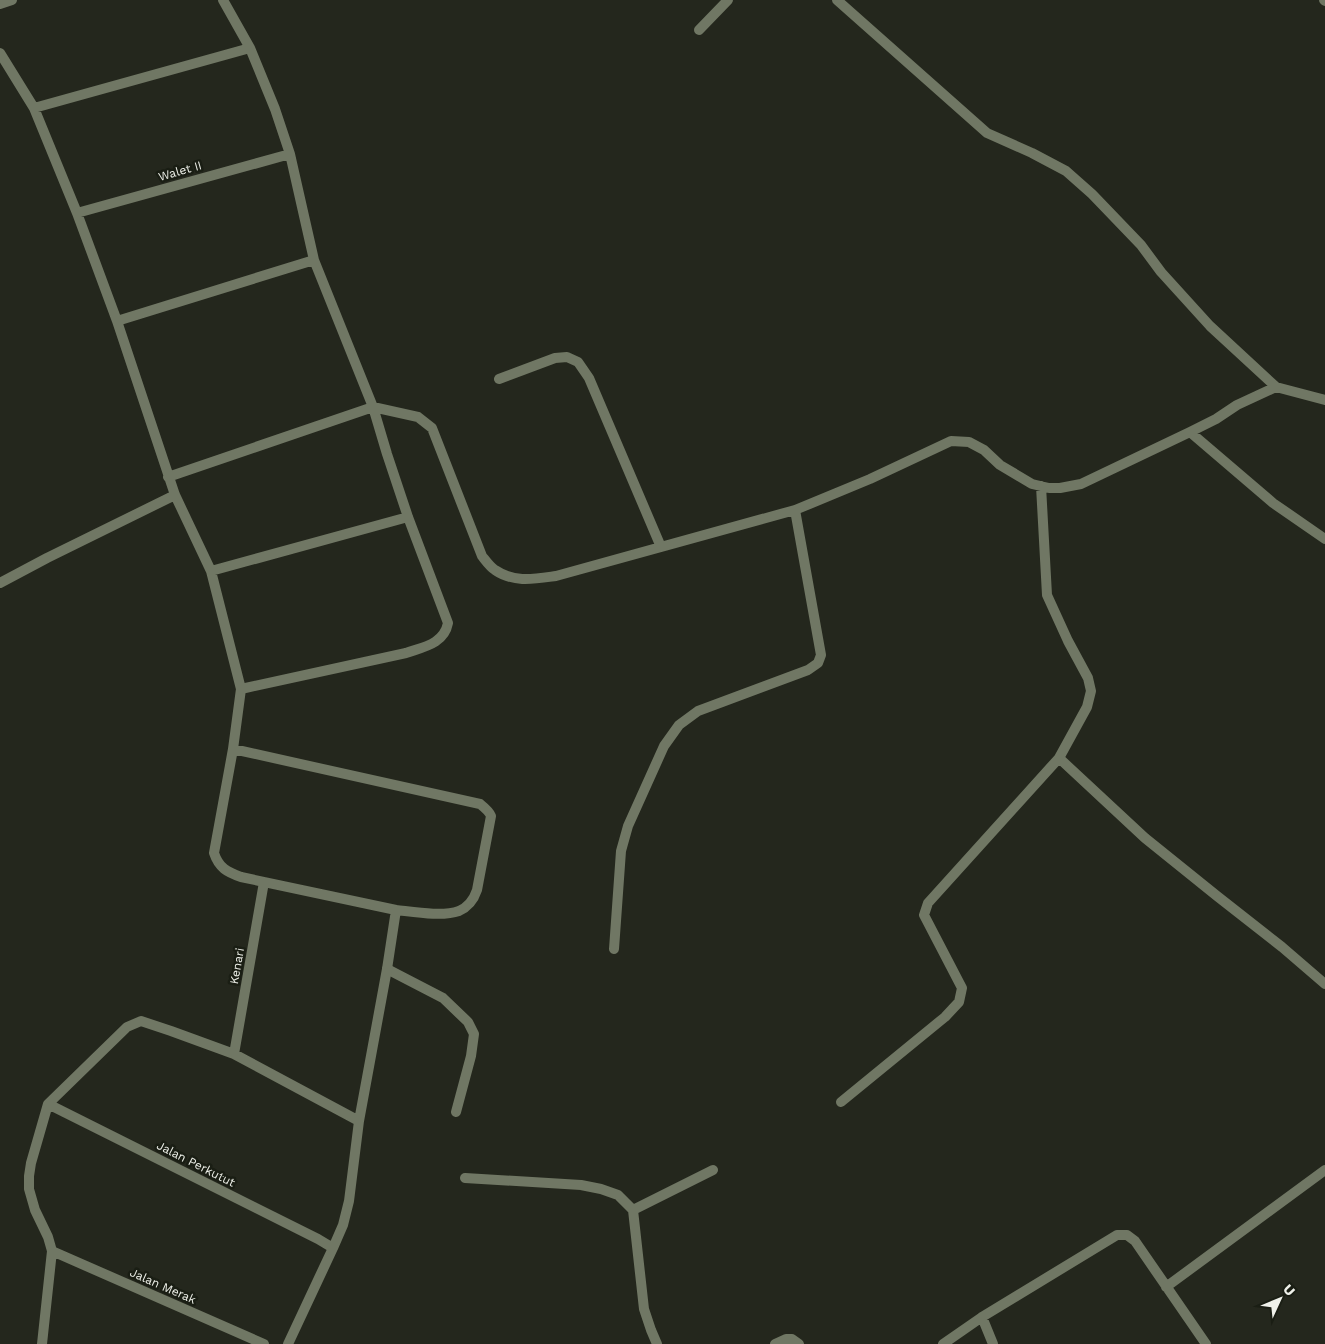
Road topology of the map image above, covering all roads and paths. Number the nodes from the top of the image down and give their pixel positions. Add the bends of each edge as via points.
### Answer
1 (12, 0) edge
2 (223, 0) edge
3 (728, 0) edge
4 (837, 0) edge
5 (0, 4) edge
6 (700, 30) dead end
7 (250, 48) junction
8 (0, 53) edge
9 (34, 108) junction
10 (290, 154) junction
11 (77, 212) junction
12 (314, 260) junction
13 (117, 320) junction
14 (499, 379) dead end
15 (1276, 387) junction
16 (1325, 400) edge
17 (373, 407) junction
18 (1190, 432) junction
19 (168, 476) junction
20 (1041, 486) junction
21 (175, 495) junction
22 (795, 510) junction
23 (408, 517) junction
24 (1325, 539) edge
25 (660, 547) junction
26 (211, 571) junction
27 (0, 583) edge
28 (241, 689) junction
29 (233, 750) junction
30 (1059, 758) junction
31 (264, 882) junction
32 (396, 910) junction
33 (614, 948) dead end
34 (387, 969) junction
35 (1325, 984) edge
36 (234, 1054) junction
37 (841, 1102) dead end
38 (48, 1104) junction
39 (456, 1112) dead end
40 (359, 1121) junction
41 (713, 1170) dead end
42 (1325, 1170) edge
43 (465, 1178) dead end
44 (633, 1210) junction
45 (333, 1248) junction
46 (52, 1251) junction
47 (1166, 1287) junction
48 (982, 1317) junction
49 (42, 1344) edge
50 (264, 1344) edge
51 (288, 1344) edge
52 (657, 1344) edge
53 (775, 1344) edge
54 (798, 1344) edge
55 (944, 1344) edge
56 (993, 1344) edge
57 (1206, 1344) edge

1 - 5 street
2 - 7 street
3 - 6 street
4 - 15 street via 986,133 1066,171 1141,245 1210,326
7 - 9 street
7 - 10 street
8 - 9 street
9 - 11 street
10 - 11 street, Walet II
10 - 12 street
11 - 13 street
12 - 13 street
12 - 17 street
13 - 19 street
14 - 25 street via 555,358 567,357 578,362 589,378
15 - 16 street
15 - 18 street
17 - 19 street
17 - 23 street
17 - 25 street via 418,418 432,428 482,556 494,570 510,578 530,580 556,576
18 - 20 street via 1081,484 1060,488
18 - 24 street via 1273,503
19 - 21 street
20 - 22 street via 1020,478 969,442 951,441
20 - 30 street via 1046,595 1088,678 1091,691 1087,707
21 - 26 street
21 - 27 street
22 - 25 street
22 - 33 street via 821,655 818,663 808,670 698,711 679,725 664,746 628,826 622,851
23 - 26 street
23 - 28 street via 448,623 439,640 406,653
26 - 28 street
28 - 29 street
29 - 31 street via 214,853 226,871 241,878
29 - 32 street via 480,804 485,808 491,816 477,890 469,904 449,913
30 - 35 street via 1146,838
30 - 37 street via 928,903 924,915 962,988 959,1002 946,1017
31 - 32 street
31 - 36 street, Kenari
32 - 34 street
34 - 39 street via 443,998 468,1022 474,1034
34 - 40 street
36 - 38 street via 142,1021 127,1027
36 - 40 street
38 - 45 street, Jalan Perkutut
38 - 46 street via 31,1163 29,1189
40 - 45 street via 349,1201
41 - 44 street
42 - 47 street
43 - 44 street via 581,1184 618,1195
44 - 52 street via 644,1309
45 - 51 street
46 - 49 street
46 - 50 street, Jalan Merak
47 - 48 street via 1135,1241 1127,1235 1117,1235
47 - 57 street
48 - 55 street
48 - 56 street
53 - 54 street via 792,1339

